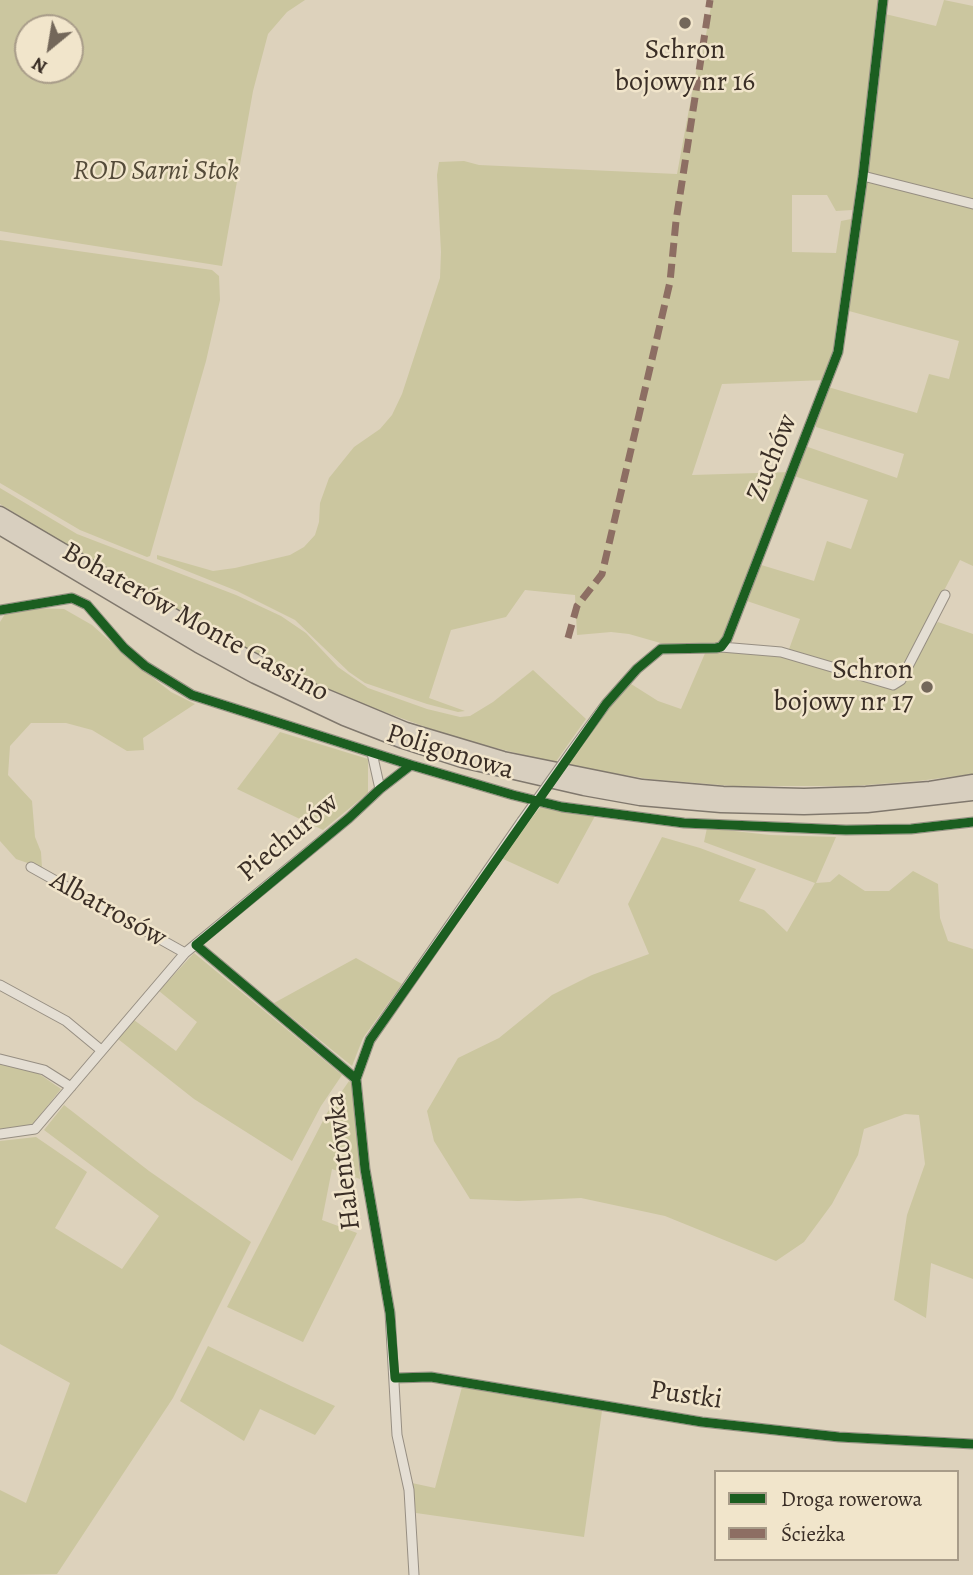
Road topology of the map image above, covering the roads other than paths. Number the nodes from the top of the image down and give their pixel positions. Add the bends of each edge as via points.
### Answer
1 (883, 0) edge
2 (863, 176) junction
3 (973, 204) edge
4 (0, 514) edge
5 (0, 527) edge
6 (945, 596) dead end
7 (0, 610) edge
8 (721, 647) junction
9 (372, 753) junction
10 (411, 765) junction
11 (973, 782) edge
12 (380, 789) junction
13 (973, 793) edge
14 (973, 822) edge
15 (31, 867) dead end
16 (195, 945) junction
17 (185, 953) junction
18 (0, 985) edge
19 (102, 1050) junction
20 (0, 1059) edge
21 (356, 1079) junction
22 (71, 1087) junction
23 (0, 1134) edge
24 (395, 1378) junction
25 (973, 1444) edge
26 (414, 1575) edge

1 - 2 street, Zuchów
2 - 3 street
2 - 8 street, Zuchów via 838,352
4 - 11 highway, Bohaterów Monte Cassino via 204,635 303,687 406,730 491,755 642,787 723,794 866,794
5 - 13 highway, Bohaterów Monte Cassino via 255,676 344,718 463,760 640,798 722,805 867,805
6 - 8 street via 896,684 781,652
7 - 9 street, Poligonowa via 72,598 87,606 145,666 192,695
8 - 21 street, Halentówka, bridge via 661,649 606,704 370,1040
9 - 10 street, Poligonowa
9 - 12 street, Piechurów
10 - 12 street, Piechurów
10 - 14 street, Poligonowa via 562,807 684,823 885,830
12 - 16 street, Piechurów
15 - 17 street, Albatrosów
16 - 17 street, Piechurów
16 - 21 street
17 - 19 street, Piechurów
18 - 19 street via 66,1021
19 - 22 street, Piechurów
20 - 22 street via 44,1070
21 - 24 street, Halentówka
22 - 23 street, Piechurów via 36,1129
24 - 25 street, Pustki via 431,1377 702,1422 839,1437
24 - 26 street, Halentówka via 397,1435 412,1517

